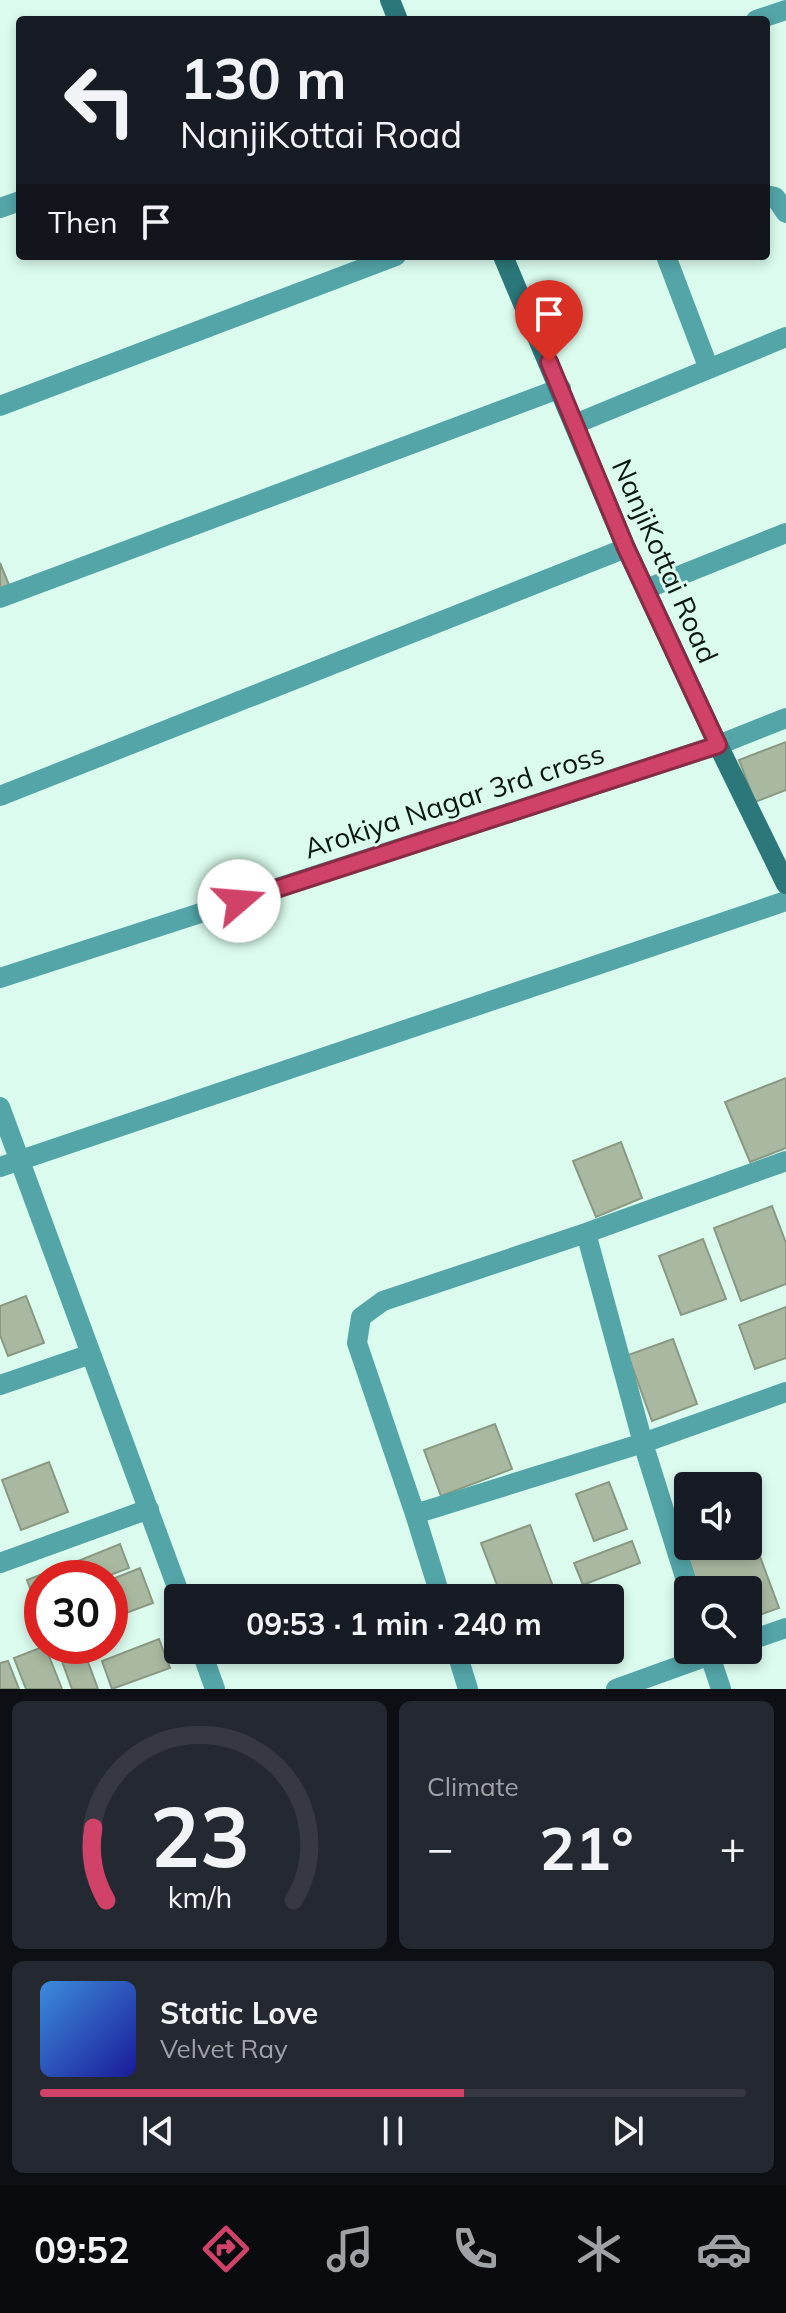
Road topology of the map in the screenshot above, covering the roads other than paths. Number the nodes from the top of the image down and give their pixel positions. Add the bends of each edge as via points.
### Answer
1 (770, 196) edge
2 (786, 213) edge
3 (385, 260) edge
4 (505, 260) edge
5 (668, 260) edge
6 (786, 337) edge
7 (709, 369) junction
8 (561, 388) junction
9 (0, 406) edge
10 (575, 424) junction
11 (786, 533) edge
12 (626, 548) junction
13 (646, 589) junction
14 (0, 598) edge
15 (786, 718) edge
16 (718, 745) junction
17 (0, 796) edge
18 (786, 884) edge
19 (786, 901) edge
20 (0, 978) edge
21 (0, 1107) edge
22 (786, 1161) edge
23 (10, 1164) edge
24 (586, 1233) junction
25 (91, 1354) junction
26 (0, 1385) edge
27 (786, 1392) edge
28 (643, 1443) junction
29 (149, 1509) junction
30 (415, 1514) junction
31 (0, 1563) edge
32 (685, 1576) edge
33 (176, 1584) edge
34 (437, 1584) edge
35 (786, 1628) edge
36 (762, 1636) edge
37 (204, 1664) edge
38 (460, 1664) edge
39 (682, 1664) edge
40 (716, 1664) edge
41 (209, 1687) edge
42 (468, 1689) edge
43 (616, 1689) edge
44 (721, 1689) edge

1 - 2 street
3 - 9 street
4 - 8 main road, NanjiKottai Road
5 - 7 street
6 - 7 street
7 - 10 street
8 - 10 main road, NanjiKottai Road
8 - 14 street
10 - 12 main road, NanjiKottai Road
11 - 13 street
12 - 13 main road, NanjiKottai Road
12 - 17 street
13 - 16 main road, NanjiKottai Road
15 - 16 street, Arokiya Nagar 3rd cross
16 - 18 main road, NanjiKottai Road
16 - 20 street, Arokiya Nagar 3rd cross
19 - 23 street
21 - 23 street
22 - 24 street
23 - 25 street
24 - 28 street
24 - 30 street via 383,1301 361,1317 357,1343
25 - 26 street
25 - 29 street
27 - 28 street
28 - 30 street
28 - 32 street
29 - 31 street
29 - 33 street
30 - 34 street
35 - 36 street
37 - 41 street
38 - 42 street
39 - 43 street
40 - 44 street

